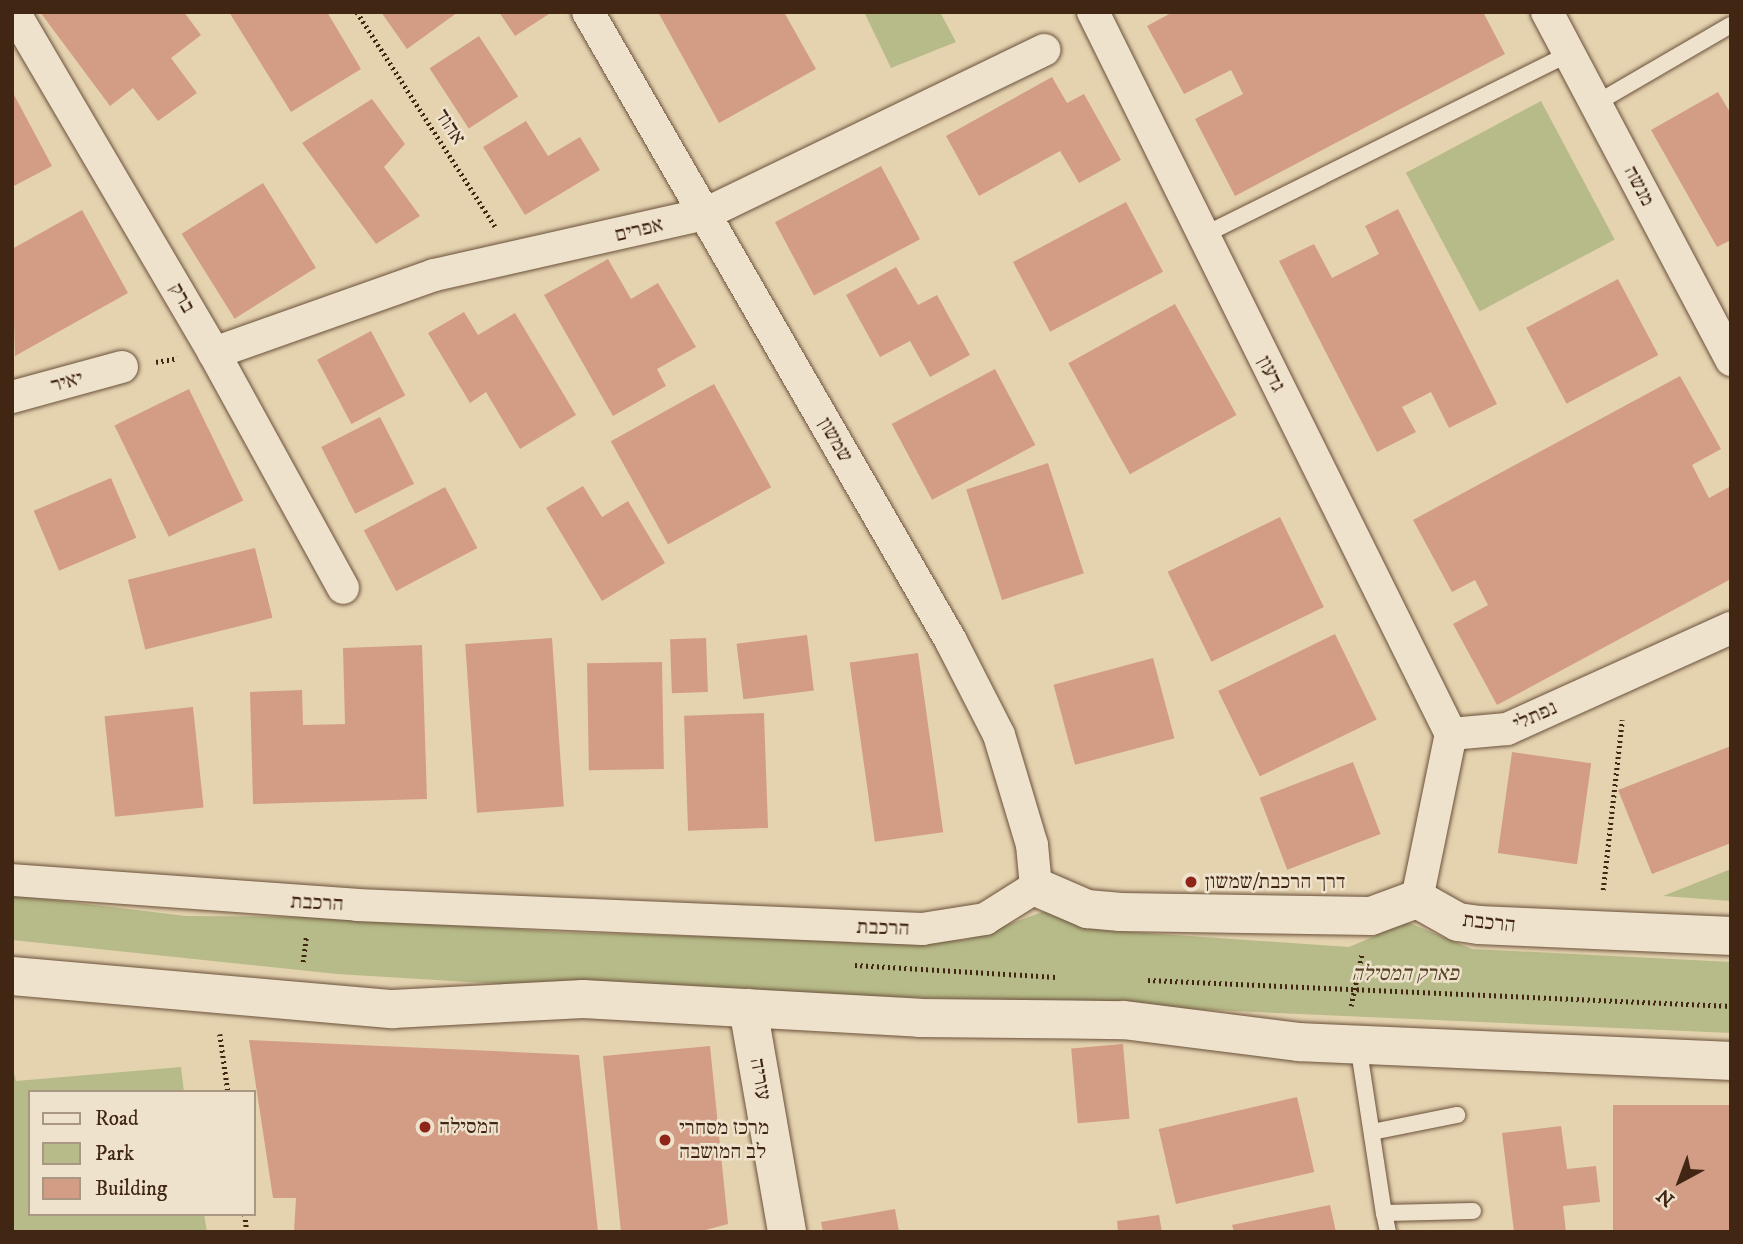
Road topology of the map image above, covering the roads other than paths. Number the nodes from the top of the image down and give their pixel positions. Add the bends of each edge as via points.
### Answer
1 (14, 12) edge
2 (588, 12) edge
3 (1547, 12) edge
4 (1105, 16) edge
5 (1731, 25) edge
6 (1044, 50) dead end
7 (1569, 54) junction
8 (1595, 104) junction
9 (705, 214) junction
10 (1202, 236) junction
11 (214, 353) junction
12 (1731, 360) edge
13 (122, 367) road end
14 (12, 397) edge
15 (343, 588) dead end
16 (1731, 628) edge
17 (1451, 734) junction
18 (12, 880) edge
19 (1036, 887) junction
20 (1417, 900) junction
21 (1731, 936) edge
22 (12, 976) edge
23 (748, 1008) junction
24 (1358, 1044) junction
25 (1731, 1061) edge
26 (1457, 1115) dead end
27 (1372, 1132) junction
28 (1473, 1211) dead end
29 (1384, 1213) junction
30 (786, 1223) edge
31 (1388, 1232) edge

1 - 11 street, ברק
2 - 9 street, שמשון
3 - 7 street, מנשה
4 - 10 street, גדעון
5 - 8 lane
6 - 9 street, אפרים
7 - 8 street, מנשה
7 - 10 lane
8 - 12 street, מנשה
9 - 11 street, אפרים via 434,275
9 - 19 street, שמשון via 951,641 999,735 1032,845
10 - 17 street, גדעון
11 - 15 street, ברק
13 - 14 street, יאיר
16 - 17 street, נפתלי via 1507,729
17 - 20 street
18 - 19 street, הרכבת via 357,905 922,929 985,919
19 - 20 street via 1087,909 1121,912 1371,916
20 - 21 street, הרכבת via 1458,922 1480,926
22 - 23 street via 393,1009 583,999
23 - 24 street via 973,1020 1124,1020 1266,1040
23 - 30 street, עזריה
24 - 25 street
24 - 27 lane
26 - 27 lane
27 - 29 lane
28 - 29 lane
29 - 31 lane

